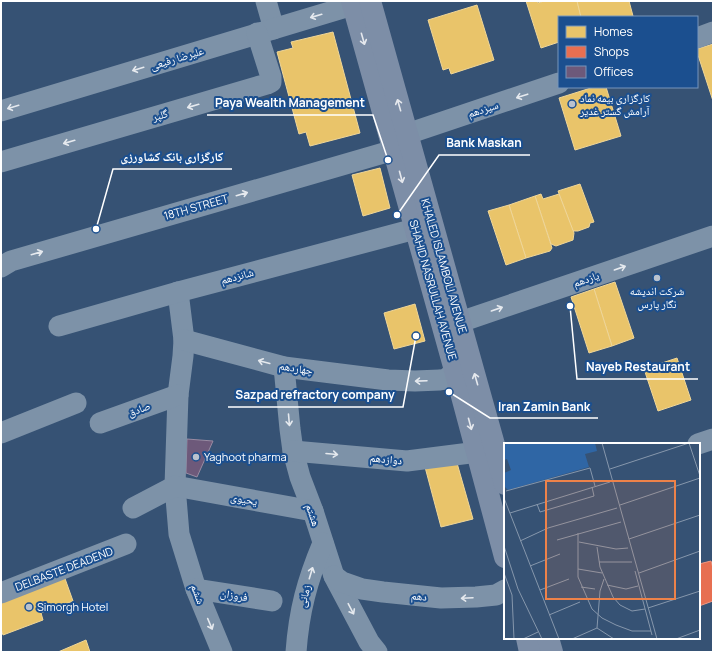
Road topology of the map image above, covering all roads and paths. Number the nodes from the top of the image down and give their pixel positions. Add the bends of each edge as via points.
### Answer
1 (266, 1) edge
2 (358, 2) edge
3 (265, 31) junction
4 (713, 32) edge
5 (698, 38) edge
6 (558, 83) edge
7 (1, 111) edge
8 (400, 142) junction
9 (1, 162) edge
10 (415, 229) junction
11 (713, 236) edge
12 (1, 268) edge
13 (178, 292) junction
14 (460, 322) junction
15 (59, 326) dead end
16 (184, 340) junction
17 (284, 367) junction
18 (455, 370) junction
19 (178, 395) junction
20 (76, 404) dead end
21 (100, 423) dead end
22 (1, 433) edge
23 (713, 439) edge
24 (700, 443) edge
25 (293, 451) junction
26 (478, 452) junction
27 (504, 480) edge
28 (175, 486) junction
29 (133, 508) dead end
30 (313, 511) junction
31 (323, 543) junction
32 (126, 544) dead end
33 (504, 553) edge
34 (334, 576) junction
35 (196, 589) junction
36 (504, 590) edge
37 (1, 593) edge
38 (272, 601) dead end
39 (527, 639) edge
40 (548, 639) edge
41 (222, 652) edge
42 (296, 652) edge
43 (377, 652) edge
44 (530, 652) edge
45 (552, 652) edge

1 - 3 street
2 -> 3 street, علیرضا رفیعی
2 - 8 main road, SHAHID NASRULLAH AVENUE
3 -> 7 street, علیرضا رفیعی
3 -> 9 street, گلپر via 271,77 271,82 267,84
4 - 5 street
6 -> 8 street, سیزدهم
8 -> 10 main road, SHAHID NASRULLAH AVENUE
12 -> 8 street, 18TH STREET via 10,261
8 - 14 main road, KHALED ISLAMBOLI AVENUE
10 - 13 street, شانزدهم
10 - 18 main road, SHAHID NASRULLAH AVENUE
14 -> 11 street, یازدهم
13 - 15 street, شانزدهم
13 - 16 street
27 -> 14 main road, KHALED ISLAMBOLI AVENUE
17 -> 16 street, چهاردهم
16 - 19 street, ششم
18 -> 17 street, چهاردهم via 446,379 415,381
17 -> 25 street, هشتم
18 -> 26 main road, SHAHID NASRULLAH AVENUE
19 - 21 street, صادق
19 - 28 street, ششم
20 - 22 street
23 - 24 street
25 -> 26 street, دوازدهم via 407,460
25 - 30 street, هشتم
26 - 33 main road, SHAHID NASRULLAH AVENUE
28 - 29 street
28 - 30 street, یحیوی
28 - 35 street, ششم via 179,534
30 - 31 street, هشتم
31 - 34 street, هشتم
42 -> 31 street, زمانی via 300,612 313,566
32 - 37 street, DELBASTE DEADEND
36 -> 34 street, دهم via 476,597 441,598 362,589 342,582
34 -> 43 street, هشتم via 369,642
35 - 38 street, فروزان
35 -> 41 street, ششم
39 - 44 main road
40 - 45 main road

